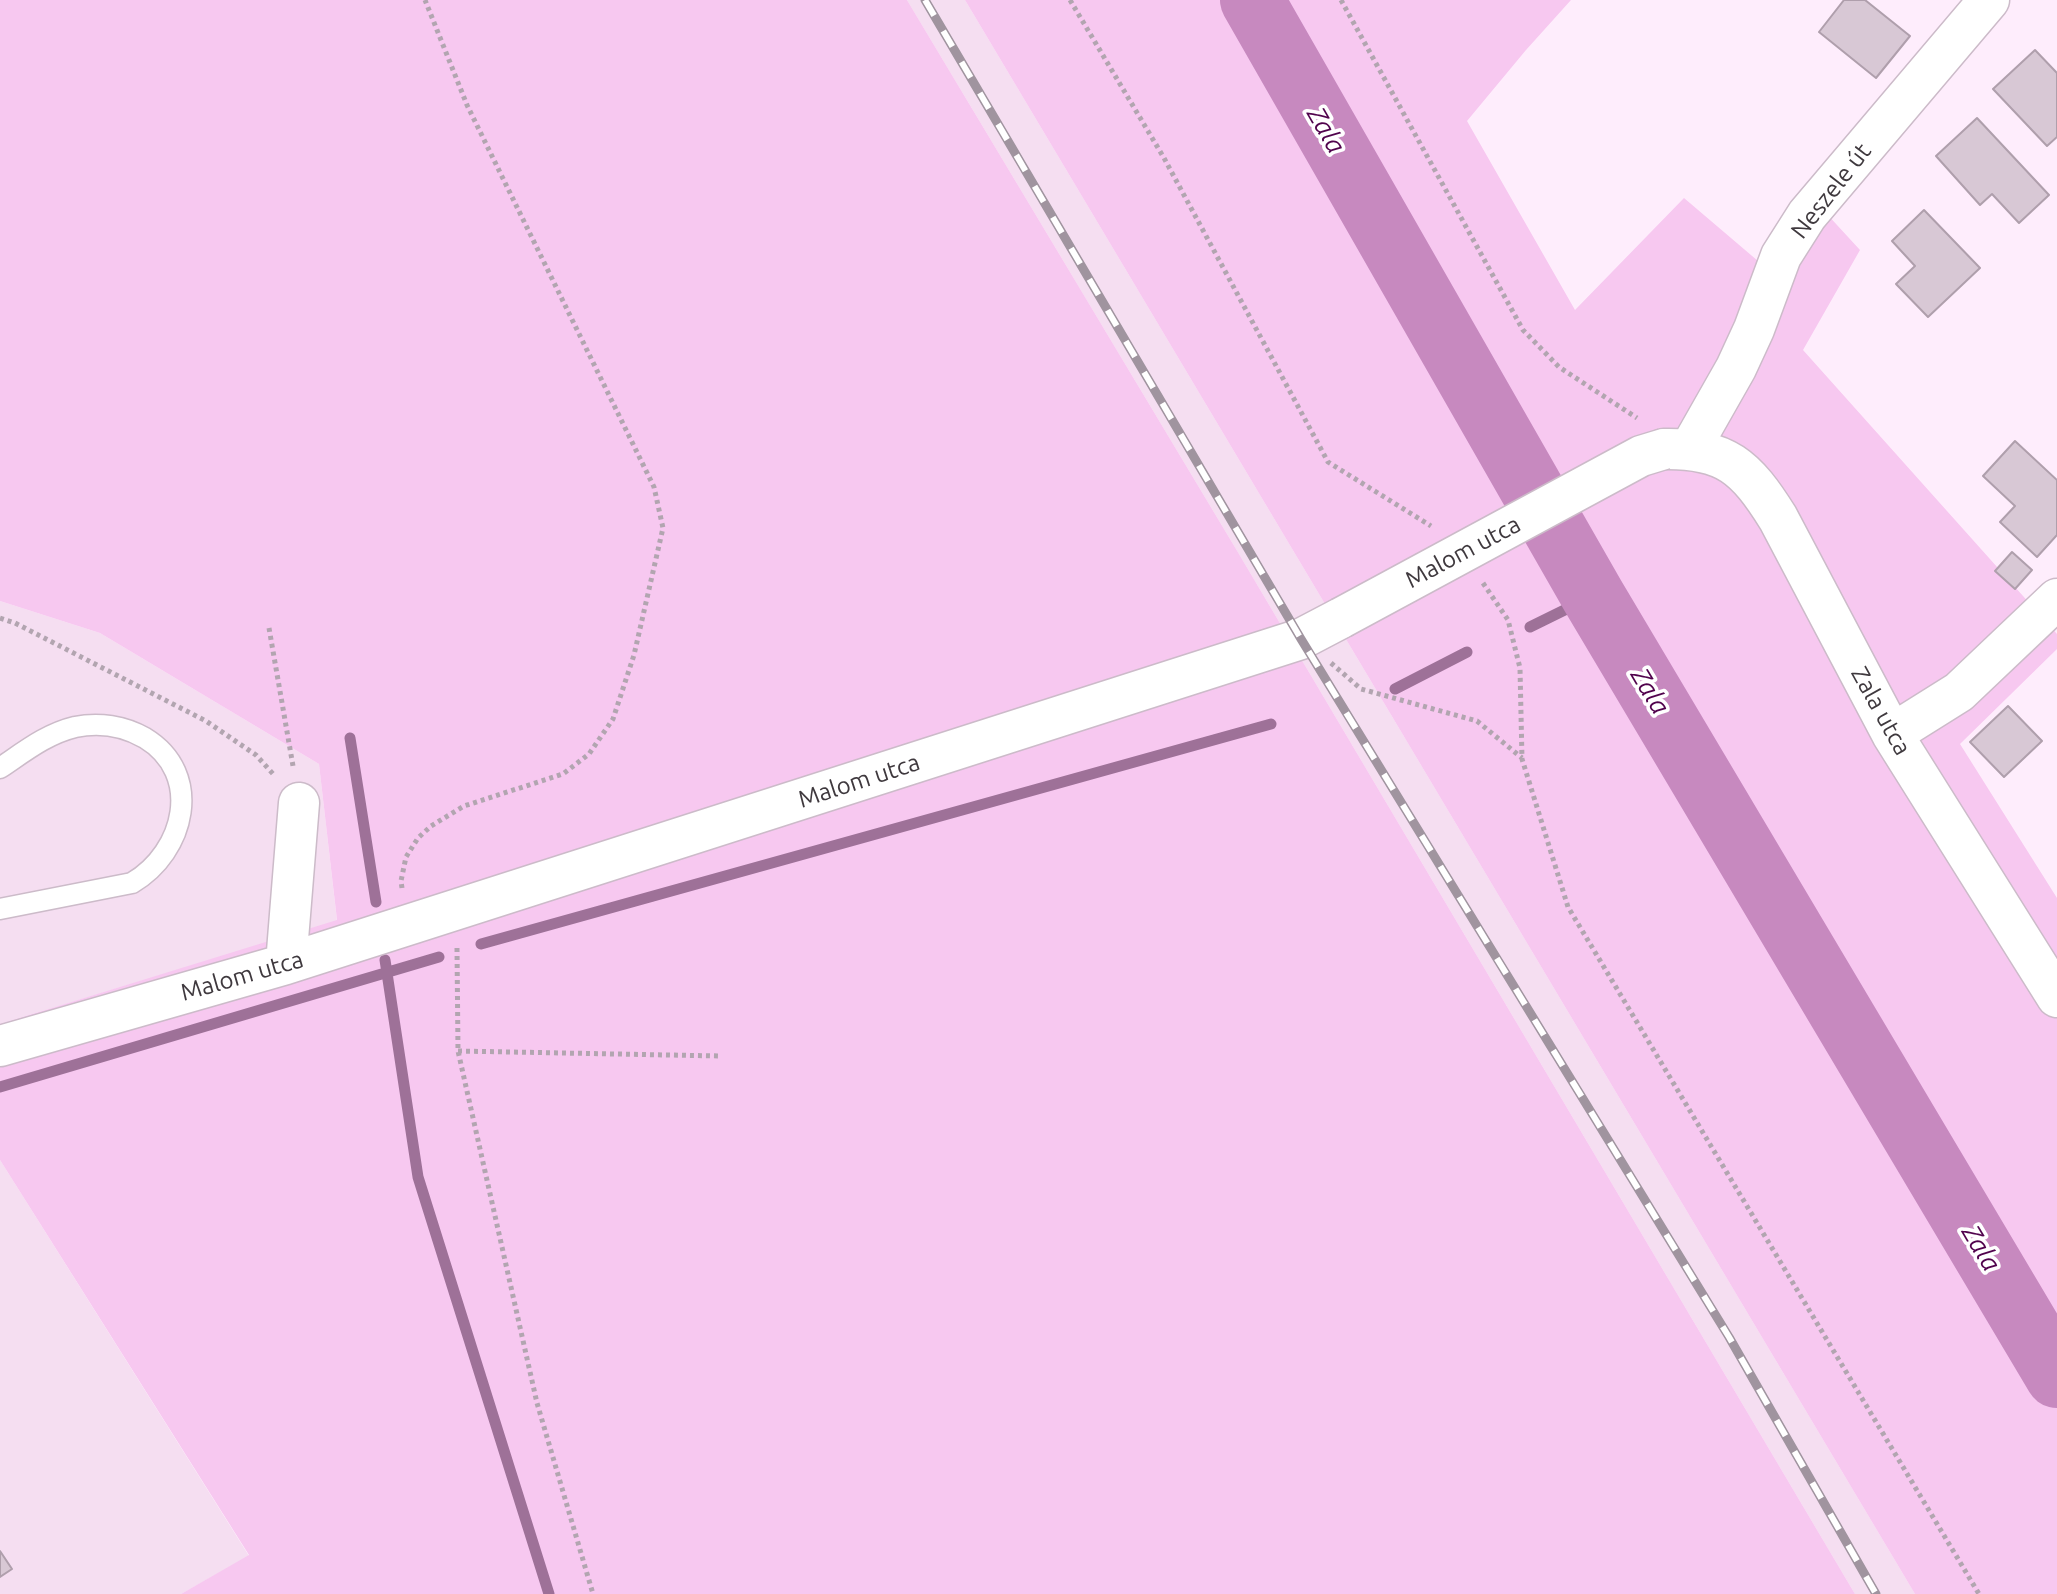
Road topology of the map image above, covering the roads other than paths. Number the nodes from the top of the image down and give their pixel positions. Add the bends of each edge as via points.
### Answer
1 (1989, 0) edge
2 (1664, 439) junction
3 (2057, 599) edge
4 (1892, 734) junction
5 (0, 768) edge
6 (299, 803) road end
7 (0, 909) edge
8 (286, 964) junction
9 (2057, 997) edge
10 (0, 1046) edge

1 - 2 street, Neszele út via 1807,215 1781,256 1736,368
2 - 4 street, Zala utca via 1717,455 1758,485
2 - 8 street, Malom utca, bridge via 1301,639
3 - 4 street via 1959,692
4 - 9 street, Zala utca
5 - 7 lane via 49,735 77,727 122,727 171,760 181,796 170,844 144,876 132,883
6 - 8 street
8 - 10 street, Malom utca

